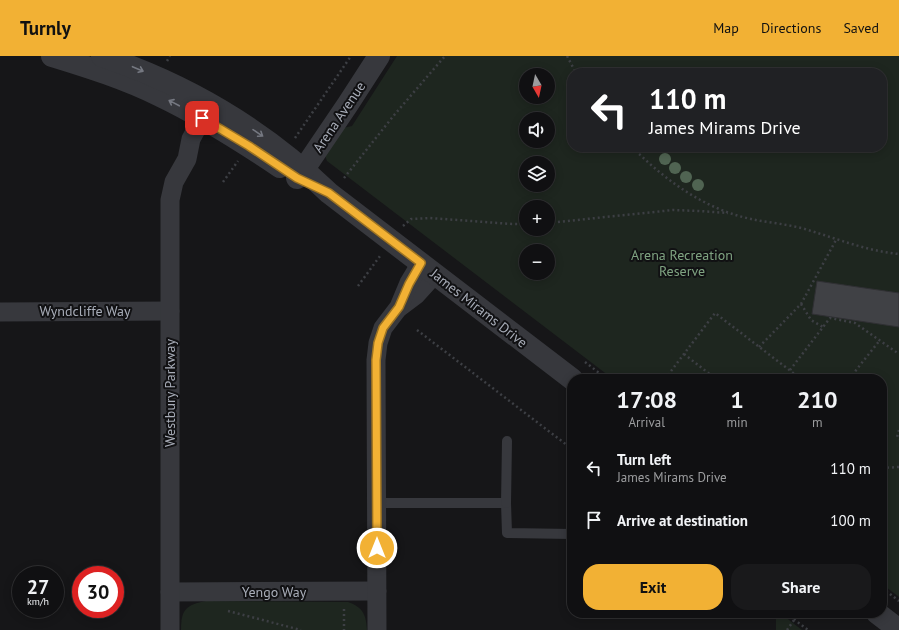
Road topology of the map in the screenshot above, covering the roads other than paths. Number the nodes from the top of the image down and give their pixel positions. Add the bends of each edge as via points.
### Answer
1 (52, 56) edge
2 (102, 56) edge
3 (379, 56) edge
4 (213, 115) junction
5 (300, 173) junction
6 (428, 268) junction
7 (170, 311) junction
8 (0, 312) edge
9 (567, 375) edge
10 (507, 441) dead end
11 (377, 503) junction
12 (506, 503) junction
13 (567, 534) edge
14 (377, 591) junction
15 (170, 592) junction
16 (883, 618) edge
17 (170, 630) edge
18 (377, 630) edge
19 (899, 630) edge

4 -> 1 street, James Mirams Drive
2 -> 4 street, James Mirams Drive via 173,83
3 - 5 street, Arena Avenue
4 - 5 street, James Mirams Drive
4 - 7 street, Westbury Parkway via 201,145 187,159 174,182 170,200
5 - 6 street, James Mirams Drive via 336,186
6 - 9 street, James Mirams Drive
6 - 11 street via 409,284 399,307 383,328 378,343
7 - 8 street, Wyndcliffe Way
7 - 15 street, Westbury Parkway
10 - 12 lane
11 - 12 lane
11 - 14 street
12 - 13 lane via 507,532
14 - 15 street, Yengo Way
14 - 18 street
15 - 17 street, Westbury Parkway
16 - 19 street

